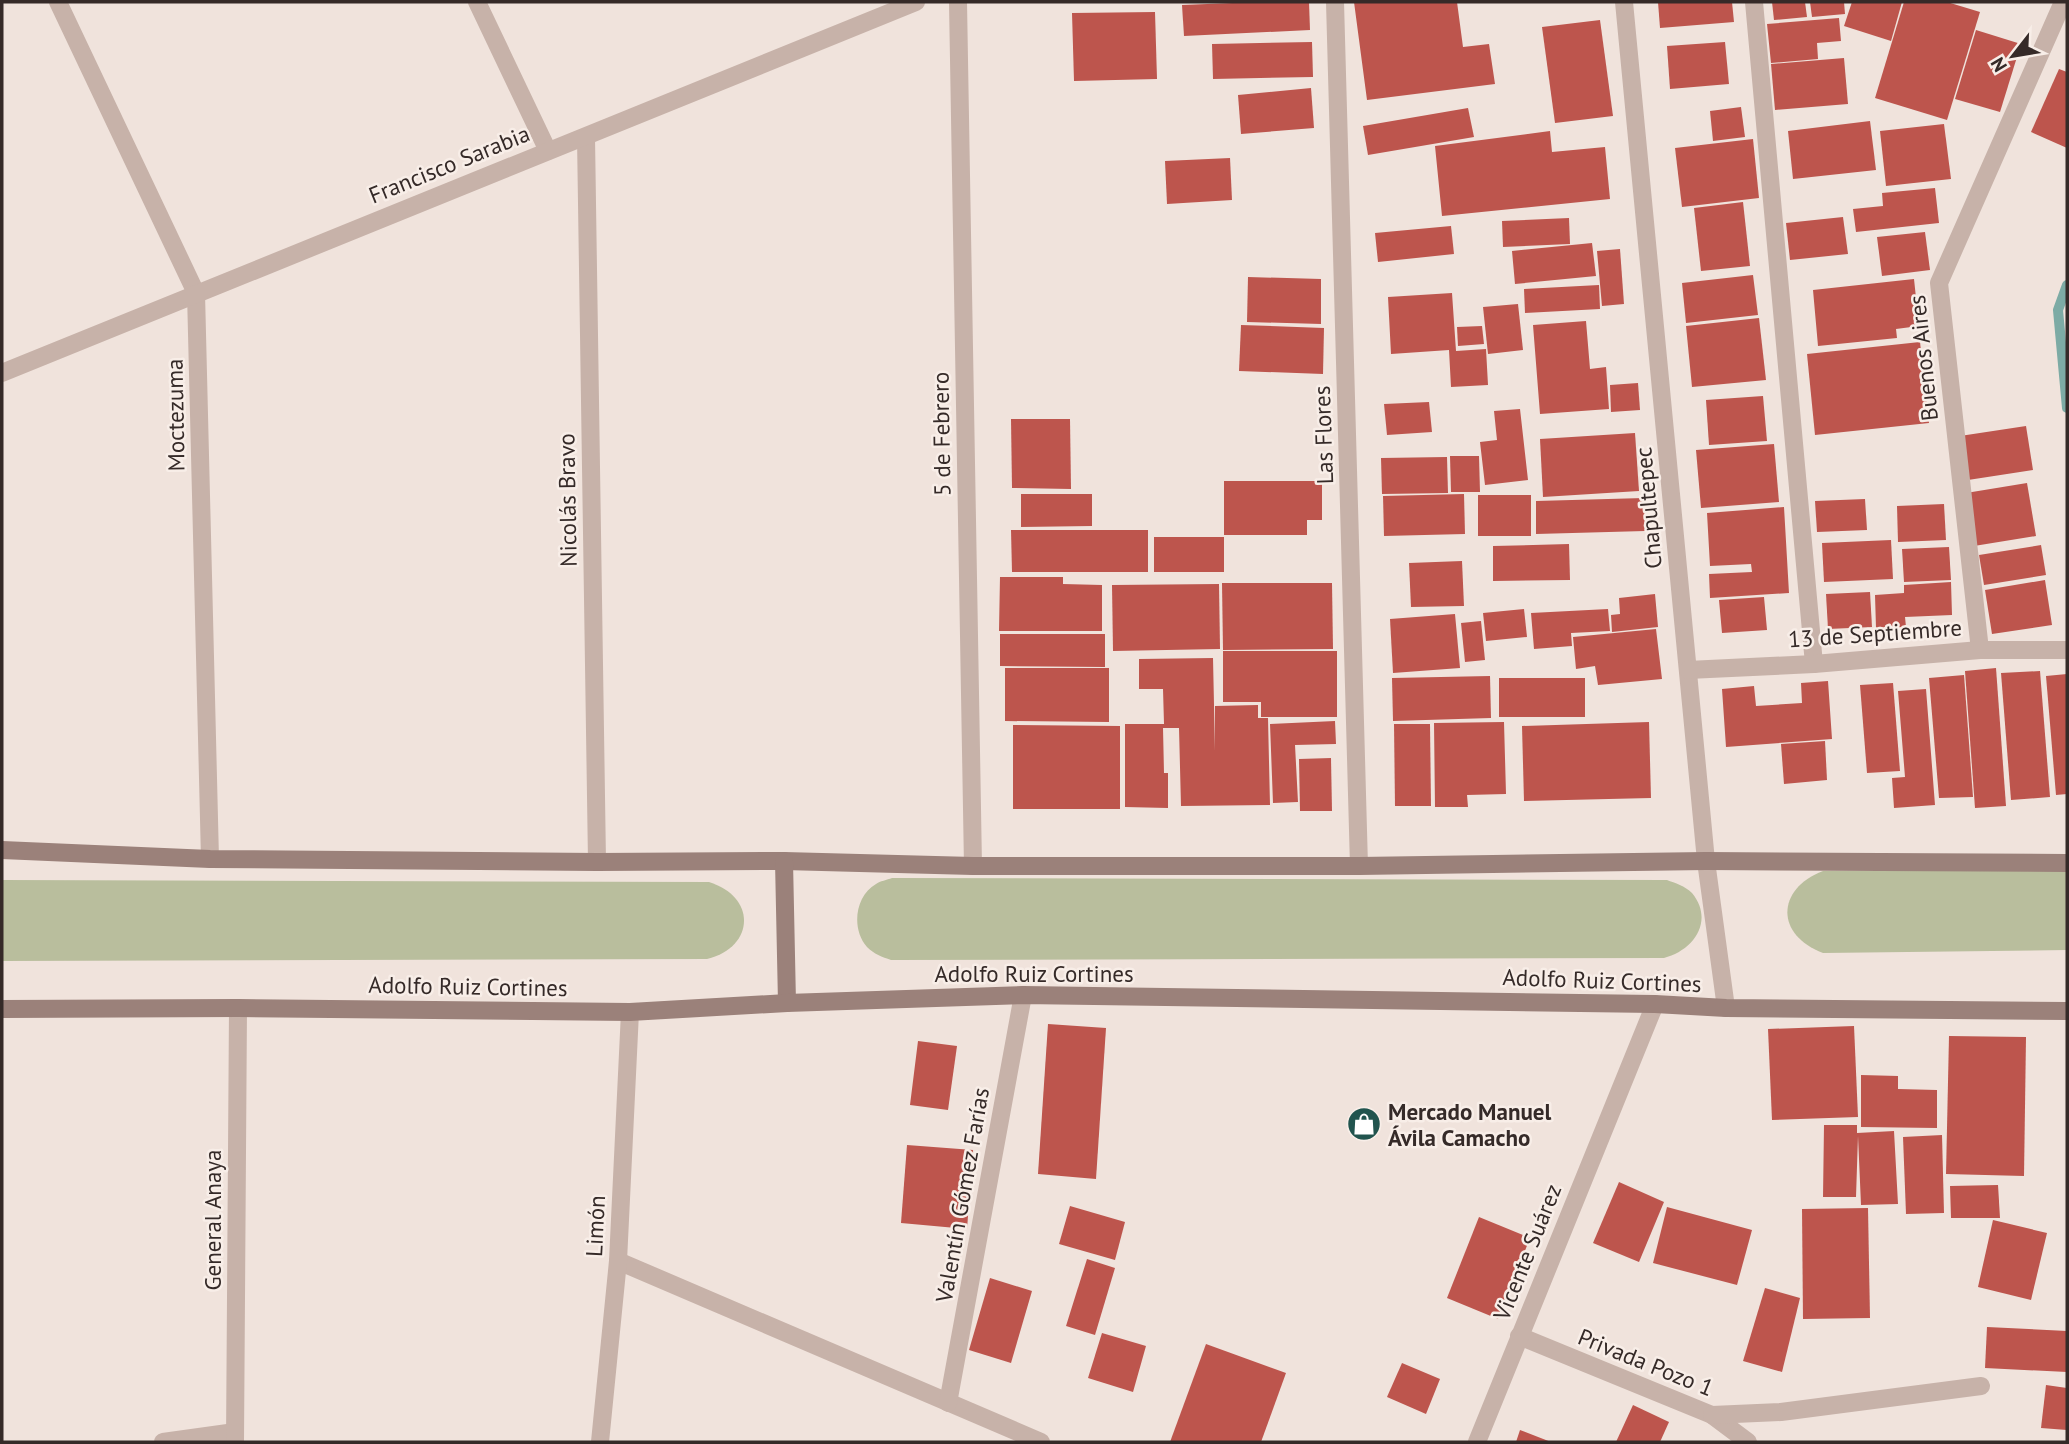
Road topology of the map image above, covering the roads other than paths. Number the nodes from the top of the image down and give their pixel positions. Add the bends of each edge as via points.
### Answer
1 (58, 2) edge
2 (477, 2) edge
3 (958, 2) edge
4 (1335, 2) edge
5 (1624, 2) edge
6 (1754, 2) edge
7 (2063, 2) edge
8 (905, 4) edge
9 (586, 137) junction
10 (548, 151) junction
11 (196, 293) junction
12 (2, 373) edge
13 (1980, 650) junction
14 (2067, 650) edge
15 (1814, 664) junction
16 (1688, 670) junction
17 (2, 850) edge
18 (210, 859) junction
19 (784, 861) junction
20 (1706, 861) junction
21 (597, 862) junction
22 (2067, 863) edge
23 (973, 866) junction
24 (1359, 866) junction
25 (1023, 995) junction
26 (787, 1003) junction
27 (1654, 1004) junction
28 (238, 1008) junction
29 (1726, 1008) junction
30 (2, 1009) edge
31 (2067, 1011) edge
32 (630, 1012) junction
33 (618, 1261) junction
34 (1519, 1336) junction
35 (1981, 1386) dead end
36 (948, 1403) junction
37 (1712, 1415) junction
38 (235, 1437) edge
39 (163, 1442) edge
40 (600, 1442) edge
41 (1041, 1442) edge
42 (1477, 1442) edge
43 (1748, 1442) edge

1 - 11 street, Moctezuma
2 - 10 street
3 - 23 street, 5 de Febrero
4 - 24 street, Las Flores
5 - 16 street, Chapultepec
6 - 15 street
7 - 13 street, Buenos Aires via 1938,283
8 - 9 street, Francisco Sarabia
9 - 10 street, Francisco Sarabia
9 - 21 street, Nicolás Bravo
10 - 11 street, Francisco Sarabia
11 - 12 street, Francisco Sarabia
11 - 18 street, Moctezuma
13 - 14 street, 13 de Septiembre
13 - 15 street, 13 de Septiembre
15 - 16 street, 13 de Septiembre
16 - 20 street, Chapultepec
17 - 18 main road
18 - 21 main road
19 - 21 main road
19 - 23 main road
19 - 26 main road
20 - 22 main road
20 - 24 main road
20 - 29 street, Chapultepec
23 - 24 main road
25 - 26 main road, Adolfo Ruiz Cortines
25 - 27 main road, Adolfo Ruiz Cortines
25 - 36 street, Valentín Gómez Farías
26 - 32 main road, Adolfo Ruiz Cortines
27 - 29 main road, Adolfo Ruiz Cortines
27 - 34 street, Vicente Suárez
28 - 30 main road, Adolfo Ruiz Cortines
28 - 32 main road, Adolfo Ruiz Cortines
28 - 38 street, General Anaya
29 - 31 main road, Adolfo Ruiz Cortines
32 - 33 street, Limón
33 - 36 street
33 - 40 street, Limón
34 - 37 street, Privada Pozo 1
34 - 42 street, Vicente Suárez
35 - 37 street via 1781,1412
36 - 41 street
37 - 43 street, Privada Pozo 1
38 - 39 street, General Anaya

